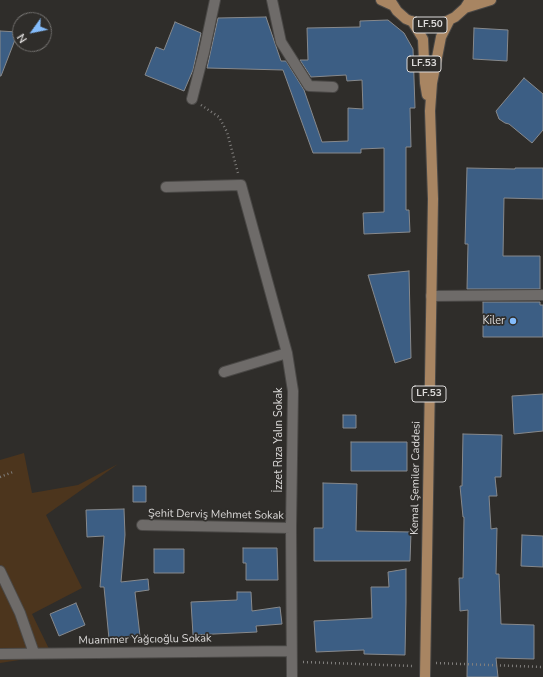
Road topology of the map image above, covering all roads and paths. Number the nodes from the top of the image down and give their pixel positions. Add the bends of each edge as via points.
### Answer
1 (215, 0) edge
2 (272, 0) edge
3 (381, 0) edge
4 (491, 0) edge
5 (392, 3) edge
6 (467, 4) edge
7 (412, 21) junction
8 (449, 21) junction
9 (333, 87) dead end
10 (192, 99) joint
11 (430, 111) junction
12 (241, 185) junction
13 (166, 188) dead end
14 (543, 295) edge
15 (431, 296) junction
16 (287, 353) junction
17 (224, 372) dead end
18 (13, 472) dead end
19 (0, 477) edge
20 (142, 525) dead end
21 (291, 528) junction
22 (0, 571) edge
23 (34, 653) junction
24 (0, 654) edge
25 (291, 656) junction
26 (543, 667) edge
27 (425, 669) edge
28 (292, 677) edge

1 - 10 street
2 - 9 street via 281,42 309,86
3 - 5 main road
4 - 6 main road, LF.50
5 - 7 main road, LF.50 via 402,15
6 - 8 main road, LF.50
7 - 8 main road, LF.50 via 430,25
7 - 11 main road, Kemal Şemiler Caddesi / LF.53 via 423,39 425,84
8 - 11 main road, Kemal Şemiler Caddesi / LF.53 via 442,37 432,83
10 - 12 path via 219,117 227,132
11 - 15 main road, Kemal Şemiler Caddesi / LF.53 via 433,199
12 - 13 street
12 - 16 street, İzzet Rıza Yalın Sokak
14 - 15 street
15 - 27 main road, Kemal Şemiler Caddesi / LF.53
16 - 17 street
16 - 21 street, İzzet Rıza Yalın Sokak via 293,391
18 - 19 path
20 - 21 street, Şehit Derviş Mehmet Sokak
21 - 25 street, İzzet Rıza Yalın Sokak
22 - 23 street via 20,613
23 - 24 street, Muammer Yağcıoğlu Sokak
23 - 25 street, Muammer Yağcıoğlu Sokak
25 - 27 path
25 - 28 street, İzzet Rıza Yalın Sokak
26 - 27 path

